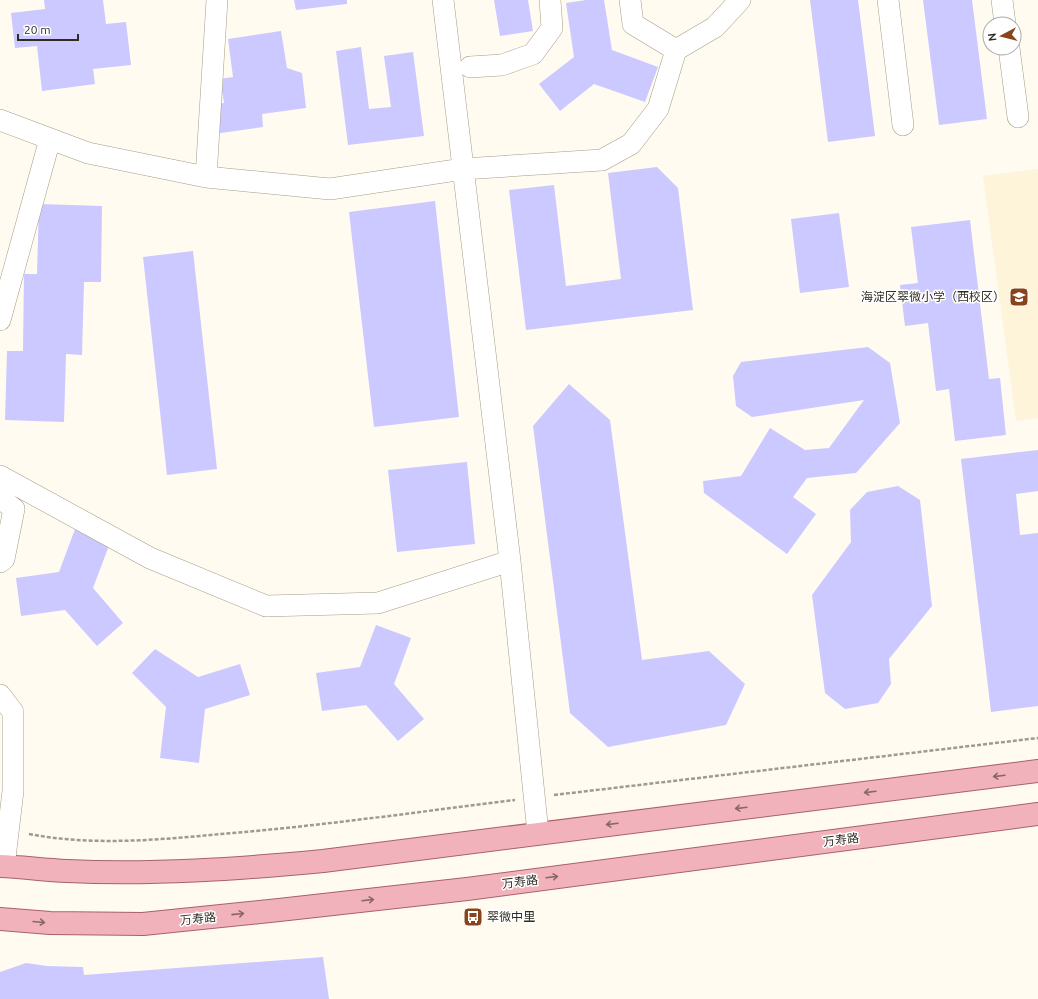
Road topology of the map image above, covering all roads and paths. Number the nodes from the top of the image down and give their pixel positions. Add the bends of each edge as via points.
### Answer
1 (217, 0) edge
2 (443, 0) edge
3 (550, 0) edge
4 (630, 0) edge
5 (740, 0) edge
6 (888, 0) edge
7 (1002, 0) edge
8 (1004, 16) edge
9 (676, 50) junction
10 (1010, 56) edge
11 (470, 67) dead end
12 (1018, 116) dead end
13 (0, 120) edge
14 (903, 125) dead end
15 (50, 139) junction
16 (463, 169) junction
17 (206, 177) junction
18 (0, 320) edge
19 (0, 476) edge
20 (0, 498) edge
21 (510, 561) junction
22 (0, 562) edge
23 (0, 695) edge
24 (1038, 771) edge
25 (1038, 814) edge
26 (538, 832) junction
27 (2, 866) edge
28 (0, 919) edge

1 - 17 street
2 - 16 street
3 - 11 street via 552,28 533,54 502,65
4 - 9 street via 633,24
5 - 9 street via 715,27
6 - 14 street
7 - 8 street
9 - 16 street via 658,109 631,144 602,160
10 - 12 street
13 - 15 street
15 - 17 street via 88,153
15 - 18 street
16 - 17 street via 330,188
16 - 21 street
19 - 21 street via 150,558 266,606 378,603
20 - 22 street via 14,509 4,559
21 - 26 street
23 - 27 street via 13,712 13,791
24 -> 26 main road
28 -> 25 main road, 万寿路 via 50,923 143,924 257,913 466,889
26 - 27 main road via 323,861 248,868 176,872 67,871

